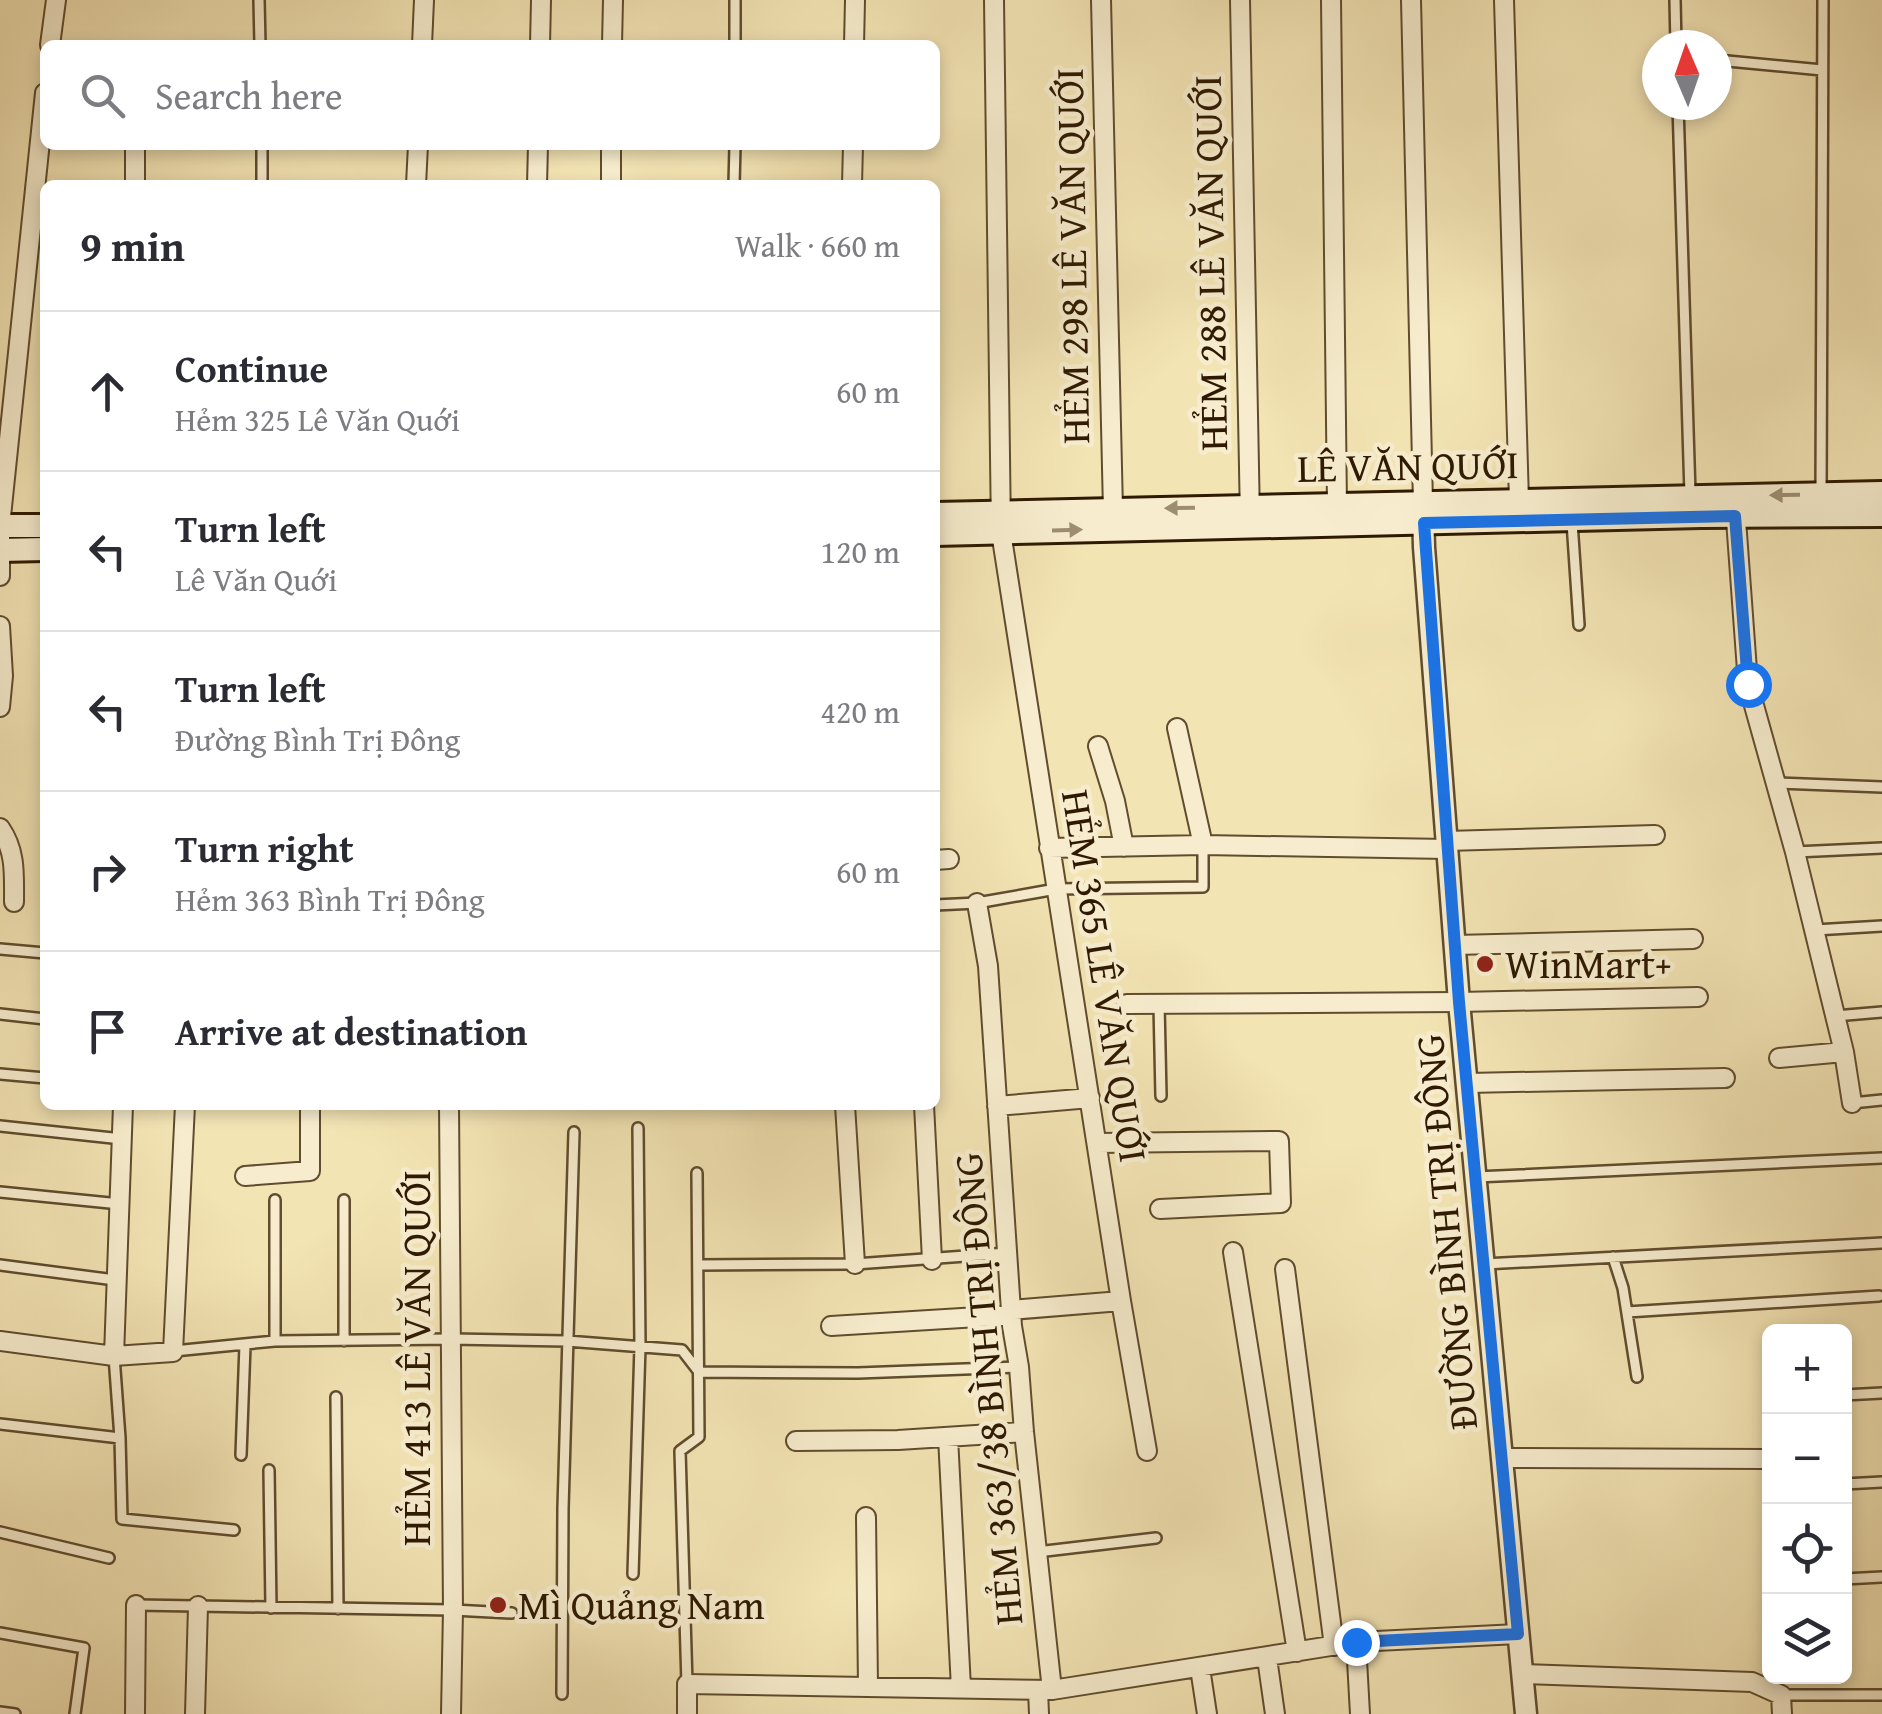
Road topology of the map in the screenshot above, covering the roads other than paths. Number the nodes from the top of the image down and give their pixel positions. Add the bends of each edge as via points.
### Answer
1 (56, 0) edge
2 (259, 0) edge
3 (424, 0) edge
4 (541, 0) edge
5 (613, 0) edge
6 (735, 0) edge
7 (854, 0) edge
8 (994, 0) edge
9 (1101, 0) edge
10 (1240, 0) edge
11 (1331, 0) edge
12 (1411, 0) edge
13 (1504, 0) edge
14 (1675, 0) edge
15 (1823, 0) edge
16 (1676, 30) edge
17 (51, 40) edge
18 (260, 40) edge
19 (422, 40) edge
20 (540, 40) edge
21 (612, 40) edge
22 (735, 40) edge
23 (854, 40) edge
24 (1732, 61) edge
25 (1822, 70) junction
26 (1678, 120) edge
27 (40, 141) edge
28 (134, 150) edge
29 (262, 150) edge
30 (418, 150) edge
31 (538, 150) edge
32 (611, 150) edge
33 (734, 150) edge
34 (852, 150) edge
35 (136, 180) edge
36 (262, 180) edge
37 (416, 180) edge
38 (537, 180) edge
39 (611, 180) edge
40 (734, 180) edge
41 (852, 180) edge
42 (1882, 493) edge
43 (1821, 494) junction
44 (1690, 497) junction
45 (1519, 501) junction
46 (1336, 505) junction
47 (1734, 506) junction
48 (1113, 510) junction
49 (1423, 513) junction
50 (940, 515) edge
51 (1250, 516) junction
52 (1882, 516) edge
53 (1572, 519) junction
54 (1000, 522) junction
55 (0, 526) edge
56 (40, 526) edge
57 (940, 533) edge
58 (40, 548) edge
59 (0, 550) edge
60 (0, 576) edge
61 (0, 626) edge
62 (1579, 626) dead end
63 (0, 708) edge
64 (1177, 728) dead end
65 (1098, 746) dead end
66 (1776, 784) junction
67 (1882, 788) edge
68 (0, 828) edge
69 (1655, 834) dead end
70 (1202, 845) junction
71 (1447, 845) junction
72 (1124, 847) junction
73 (1049, 848) junction
74 (1882, 848) edge
75 (1795, 852) junction
76 (1056, 889) junction
77 (14, 902) dead end
78 (976, 903) junction
79 (940, 905) edge
80 (1882, 926) edge
81 (1812, 930) junction
82 (1693, 940) dead end
83 (1455, 945) junction
84 (0, 950) edge
85 (40, 952) edge
86 (1698, 998) dead end
87 (1459, 1002) junction
88 (1127, 1004) dead end
89 (1159, 1004) junction
90 (1882, 1012) edge
91 (0, 1014) edge
92 (1835, 1016) junction
93 (40, 1018) edge
94 (1844, 1052) junction
95 (1779, 1058) dead end
96 (0, 1074) edge
97 (40, 1078) edge
98 (1724, 1078) dead end
99 (1467, 1083) junction
100 (1162, 1096) dead end
101 (1090, 1098) junction
102 (1882, 1100) edge
103 (1852, 1103) joint
104 (997, 1106) junction
105 (123, 1110) edge
106 (185, 1110) edge
107 (310, 1110) edge
108 (449, 1110) edge
109 (845, 1110) edge
110 (924, 1110) edge
111 (0, 1126) edge
112 (638, 1128) dead end
113 (574, 1132) dead end
114 (122, 1138) junction
115 (1097, 1144) junction
116 (1882, 1158) edge
117 (697, 1173) dead end
118 (245, 1176) dead end
119 (1476, 1177) junction
120 (0, 1192) edge
121 (275, 1200) dead end
122 (344, 1200) dead end
123 (120, 1204) junction
124 (1160, 1208) dead end
125 (1882, 1243) edge
126 (1233, 1252) dead end
127 (1007, 1253) junction
128 (1613, 1257) junction
129 (932, 1260) junction
130 (855, 1264) junction
131 (1484, 1264) junction
132 (699, 1265) junction
133 (0, 1266) edge
134 (1285, 1269) dead end
135 (115, 1280) junction
136 (1878, 1296) dead end
137 (1121, 1301) junction
138 (1011, 1312) junction
139 (1628, 1312) junction
140 (831, 1326) dead end
141 (451, 1338) junction
142 (344, 1340) junction
143 (1, 1341) edge
144 (567, 1341) junction
145 (275, 1342) junction
146 (245, 1346) junction
147 (640, 1346) junction
148 (173, 1352) junction
149 (0, 1355) edge
150 (114, 1356) junction
151 (1019, 1368) junction
152 (699, 1372) junction
153 (1637, 1377) dead end
154 (1882, 1393) edge
155 (1852, 1395) edge
156 (336, 1396) dead end
157 (0, 1424) edge
158 (1024, 1432) junction
159 (948, 1436) junction
160 (120, 1438) junction
161 (796, 1441) dead end
162 (1147, 1451) dead end
163 (241, 1455) dead end
164 (1502, 1458) junction
165 (1762, 1459) edge
166 (269, 1470) dead end
167 (1882, 1482) edge
168 (1852, 1484) edge
169 (866, 1517) dead end
170 (234, 1530) dead end
171 (0, 1532) edge
172 (1156, 1538) dead end
173 (1037, 1552) junction
174 (109, 1558) dead end
175 (633, 1574) dead end
176 (1882, 1577) edge
177 (1852, 1579) edge
178 (136, 1605) joint
179 (198, 1606) junction
180 (272, 1608) junction
181 (338, 1610) junction
182 (453, 1610) junction
183 (512, 1613) dead end
184 (0, 1633) edge
185 (1518, 1634) junction
186 (1356, 1642) junction
187 (1334, 1646) junction
188 (1297, 1652) junction
189 (1267, 1658) junction
190 (1200, 1668) junction
191 (1522, 1674) junction
192 (687, 1684) junction
193 (868, 1686) junction
194 (961, 1688) junction
195 (1045, 1690) junction
196 (562, 1694) dead end
197 (1882, 1695) edge
198 (1782, 1704) edge
199 (0, 1712) edge
200 (15, 1714) edge
201 (74, 1714) edge
202 (135, 1714) edge
203 (195, 1714) edge
204 (451, 1714) edge
205 (687, 1714) edge
206 (1039, 1714) edge
207 (1207, 1714) edge
208 (1275, 1714) edge
209 (1360, 1714) edge
210 (1526, 1714) edge

1 - 17 street
2 - 18 lane
3 - 19 street
4 - 20 street
5 - 21 street
6 - 22 lane
7 - 23 street
8 - 54 street, HẺM 365 LÊ VĂN QUỚI
9 - 48 street, HẺM 298 LÊ VĂN QUỚI
10 - 51 street, HẺM 288 LÊ VĂN QUỚI
11 - 46 street
12 - 49 street
13 - 45 street
14 - 16 lane
15 - 25 lane
24 - 25 lane
25 - 43 lane
26 - 44 lane
27 - 55 street
28 - 35 street
29 - 36 lane
30 - 37 street
31 - 38 street
32 - 39 street
33 - 40 lane
34 - 41 street
42 - 43 main road, LÊ VĂN QUỚI
43 -> 47 main road, LÊ VĂN QUỚI
44 - 45 main road, LÊ VĂN QUỚI
44 - 47 main road, LÊ VĂN QUỚI
45 - 49 main road, LÊ VĂN QUỚI
46 - 49 main road, LÊ VĂN QUỚI
46 - 51 main road, LÊ VĂN QUỚI
47 - 52 main road, LÊ VĂN QUỚI
47 - 53 main road, LÊ VĂN QUỚI
47 - 66 street via 1748,684
51 -> 48 main road, LÊ VĂN QUỚI
48 - 54 main road, LÊ VĂN QUỚI
49 - 51 main road, LÊ VĂN QUỚI
49 - 53 main road, LÊ VĂN QUỚI
49 - 71 street, ĐƯỜNG BÌNH TRỊ ĐÔNG
50 - 54 main road, LÊ VĂN QUỚI
54 -> 51 main road, LÊ VĂN QUỚI
53 - 62 lane
54 - 57 main road, LÊ VĂN QUỚI
54 - 73 street, HẺM 365 LÊ VĂN QUỚI
55 - 56 main road
55 - 59 street
58 - 59 main road
59 - 60 street
61 - 63 street
64 - 70 street
65 - 72 street
66 - 67 lane
66 - 75 street
68 - 77 street via 15,862
69 - 71 street
70 - 71 street
70 - 72 street
70 - 76 lane via 1202,887
71 - 83 street, ĐƯỜNG BÌNH TRỊ ĐÔNG
72 - 73 street
73 - 76 street, HẺM 365 LÊ VĂN QUỚI
74 - 75 lane
75 - 81 street
76 - 78 lane
76 - 101 street, HẺM 365 LÊ VĂN QUỚI
78 - 79 lane
78 - 104 street, HẺM 363/38 BÌNH TRỊ ĐÔNG via 988,966
80 - 81 lane
81 - 92 street
82 - 83 street
83 - 87 street, ĐƯỜNG BÌNH TRỊ ĐÔNG
84 - 85 lane
86 - 87 street
87 - 89 street
87 - 99 street, ĐƯỜNG BÌNH TRỊ ĐÔNG
88 - 89 street
89 - 100 lane
90 - 92 lane
91 - 93 lane
92 - 94 street
94 - 95 street
94 - 103 street
96 - 97 lane
98 - 99 street
99 - 119 street, ĐƯỜNG BÌNH TRỊ ĐÔNG
101 - 104 street
101 - 115 street, HẺM 365 LÊ VĂN QUỚI
102 - 103 lane
104 - 127 street, HẺM 363/38 BÌNH TRỊ ĐÔNG
105 - 114 street
106 - 148 street
107 - 118 street via 310,1171
108 - 141 street, HẺM 413 LÊ VĂN QUỚI
109 - 130 street
110 - 129 street
111 - 114 lane
112 - 147 lane
113 - 144 lane
114 - 123 street
115 - 124 street via 1279,1141 1281,1203
115 - 137 street, HẺM 365 LÊ VĂN QUỚI
116 - 119 lane
117 - 132 lane
119 - 131 street, ĐƯỜNG BÌNH TRỊ ĐÔNG
120 - 123 lane
121 - 145 lane
122 - 142 lane
123 - 135 street
125 - 128 lane
126 - 188 street
127 - 129 lane
127 - 138 street, HẺM 363/38 BÌNH TRỊ ĐÔNG
128 - 131 lane
128 - 139 lane
129 - 130 lane
130 - 132 lane
131 - 164 street, ĐƯỜNG BÌNH TRỊ ĐÔNG
132 - 152 lane
133 - 135 lane
134 - 187 street
135 - 150 street
136 - 139 lane
137 - 138 street
137 - 162 street, HẺM 365 LÊ VĂN QUỚI
138 - 140 street
138 - 151 street, HẺM 363/38 BÌNH TRỊ ĐÔNG
139 - 153 lane
141 - 142 lane
141 - 144 lane
141 - 182 street, HẺM 413 LÊ VĂN QUỚI
142 - 145 lane
143 - 149 lane
143 - 150 street
144 - 147 lane
144 - 196 lane
145 - 146 lane
146 - 148 lane
146 - 163 lane
147 - 152 lane via 682,1350
147 - 175 lane
148 - 150 street
150 - 160 lane
151 - 152 lane
151 - 158 street, HẺM 363/38 BÌNH TRỊ ĐÔNG
152 - 192 lane via 698,1437 680,1450
154 - 155 lane
156 - 181 lane
157 - 160 lane
158 - 159 street
158 - 173 street, HẺM 363/38 BÌNH TRỊ ĐÔNG
159 - 161 street
159 - 194 street
160 - 170 lane via 122,1519
164 - 165 street
164 - 185 street, ĐƯỜNG BÌNH TRỊ ĐÔNG
166 - 180 lane
167 - 168 lane
169 - 193 street
171 - 174 lane
172 - 173 lane
173 - 195 street, HẺM 363/38 BÌNH TRỊ ĐÔNG
176 - 177 lane
178 - 179 lane
178 - 202 street
179 - 180 lane
179 - 203 street
180 - 181 lane
181 - 182 lane
182 - 183 lane
182 - 204 street, HẺM 413 LÊ VĂN QUỚI
184 - 201 lane via 84,1648
185 - 186 street
185 - 191 street, ĐƯỜNG BÌNH TRỊ ĐÔNG
186 - 187 street
186 - 209 street
187 - 188 street
188 - 189 street
189 - 190 street
189 - 208 street
190 - 195 street
190 - 207 street
191 - 198 street via 1752,1682
191 - 210 street, ĐƯỜNG BÌNH TRỊ ĐÔNG
192 - 193 street
192 - 205 street
193 - 194 street
194 - 195 street
195 - 206 street, HẺM 363/38 BÌNH TRỊ ĐÔNG
197 - 198 lane
199 - 200 lane

